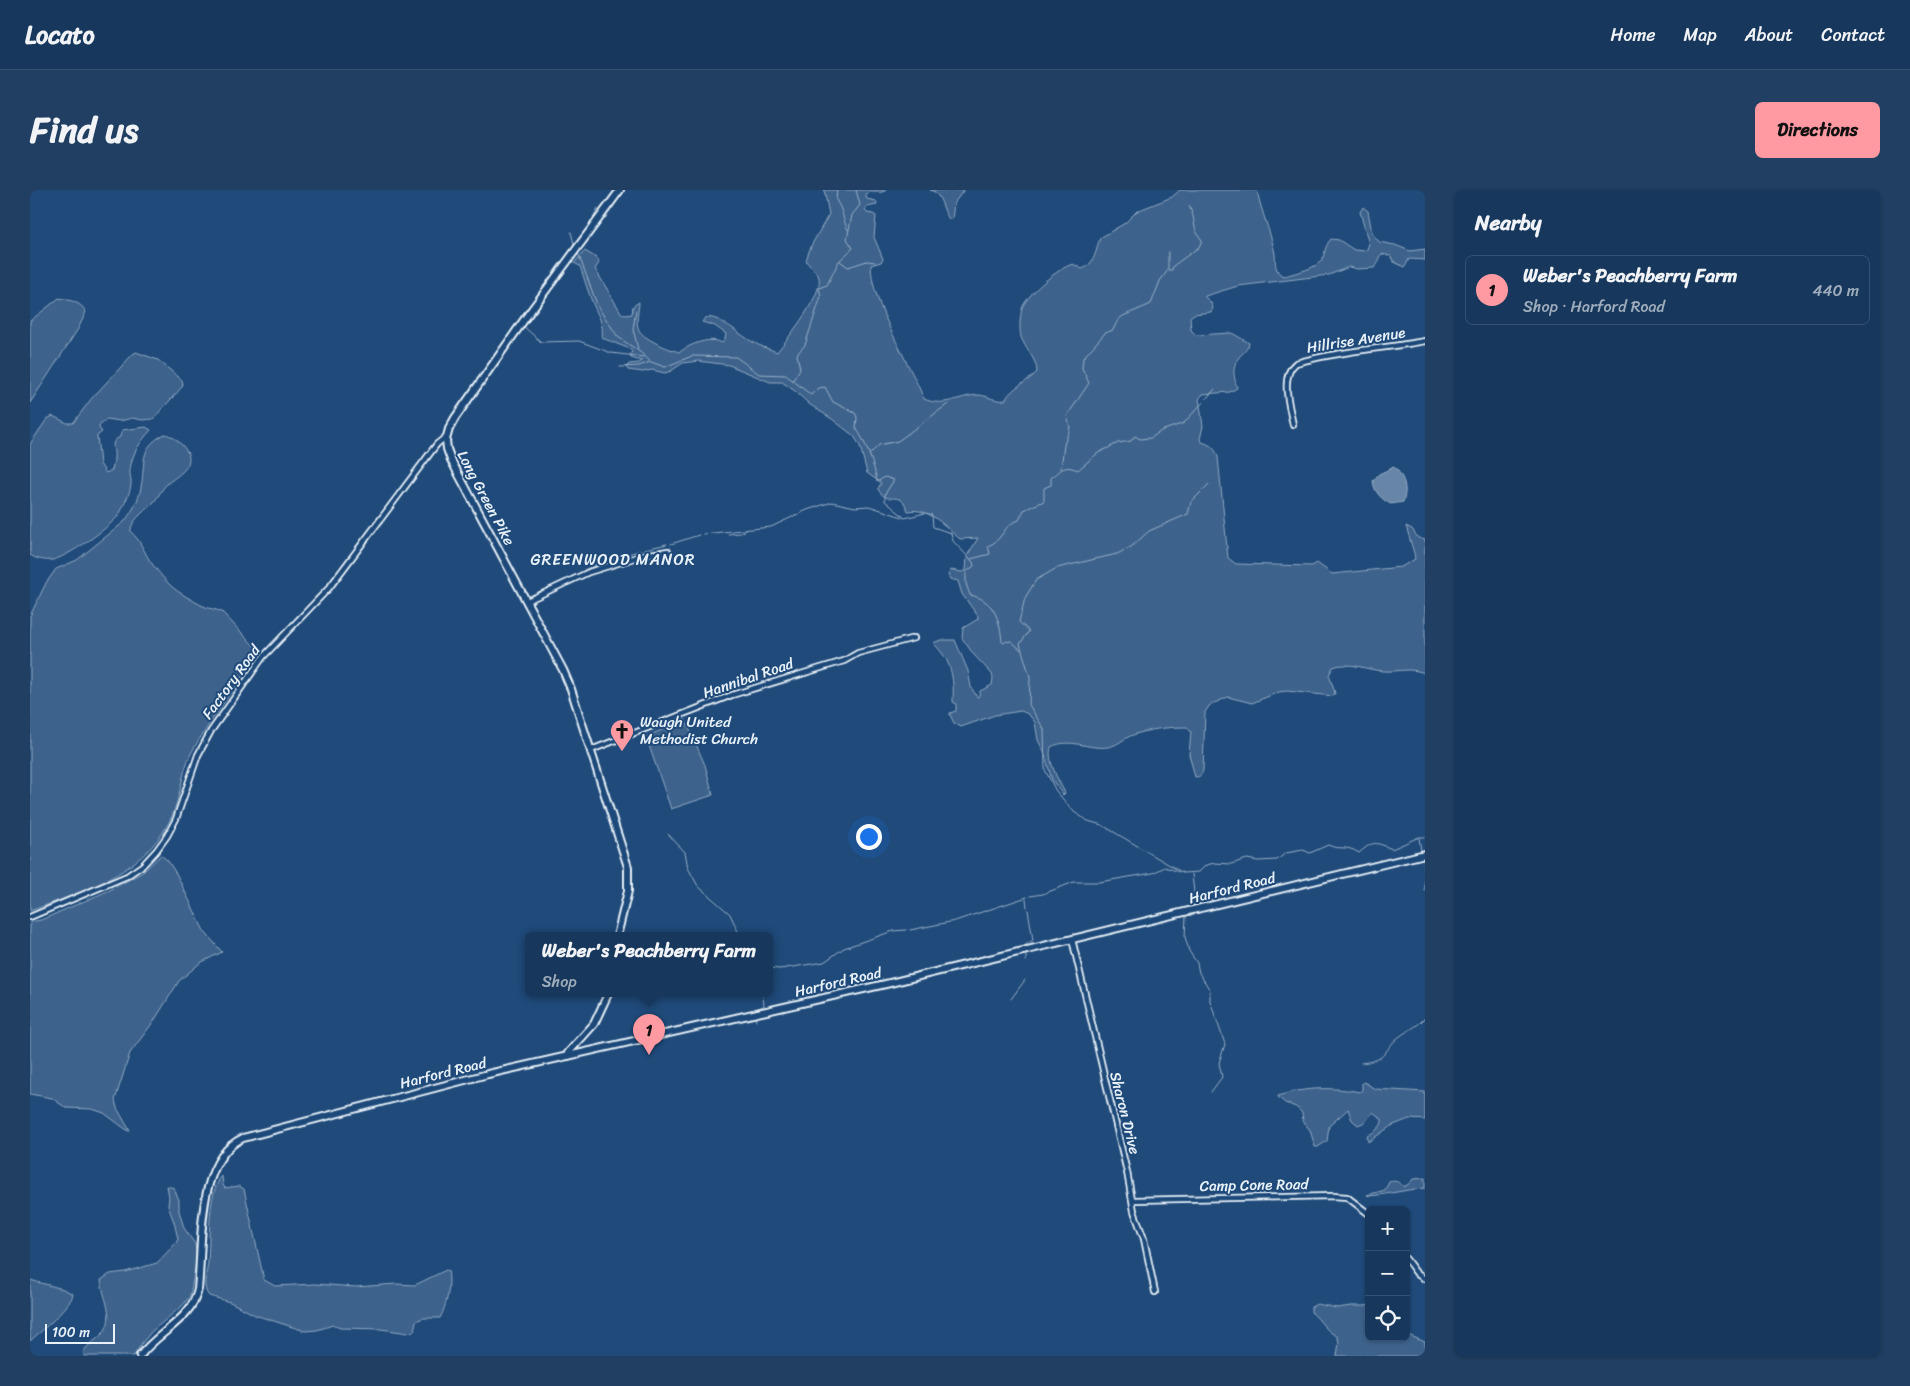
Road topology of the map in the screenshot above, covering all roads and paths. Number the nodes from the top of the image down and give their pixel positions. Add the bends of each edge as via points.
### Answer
1 (620, 190) edge
2 (1425, 341) edge
3 (1293, 425) dead end
4 (447, 436) junction
5 (668, 551) dead end
6 (527, 601) junction
7 (914, 638) dead end
8 (591, 750) junction
9 (1425, 854) edge
10 (30, 917) edge
11 (618, 932) edge
12 (1072, 939) junction
13 (607, 997) edge
14 (568, 1056) junction
15 (1133, 1200) junction
16 (1365, 1211) edge
17 (1410, 1264) edge
18 (1425, 1279) edge
19 (1155, 1292) dead end
20 (140, 1356) edge

1 - 4 main road, Long Green Pike via 484,376 455,418
2 - 3 street, Hillrise Avenue via 1296,363 1287,380
4 - 6 main road, Long Green Pike via 451,460
4 - 10 street, Factory Road via 437,444 330,588 256,666 206,739 192,768 176,819 156,851 127,876
5 - 6 street via 644,554 588,572
6 - 8 main road, Long Green Pike via 566,676
7 - 8 street, Hannibal Road via 858,652 844,661 732,695
8 - 11 main road, Long Green Pike via 628,867 628,891
9 - 12 main road, Harford Road
12 - 14 main road, Harford Road
12 - 15 street, Sharon Drive
13 - 14 main road via 597,1019
14 - 20 main road, Harford Road via 290,1124 246,1136 234,1143 218,1164 208,1186 195,1300 185,1314
15 - 16 street, Camp Cone Road via 1333,1196 1347,1197
15 - 19 street, Sharon Drive
17 - 18 street

